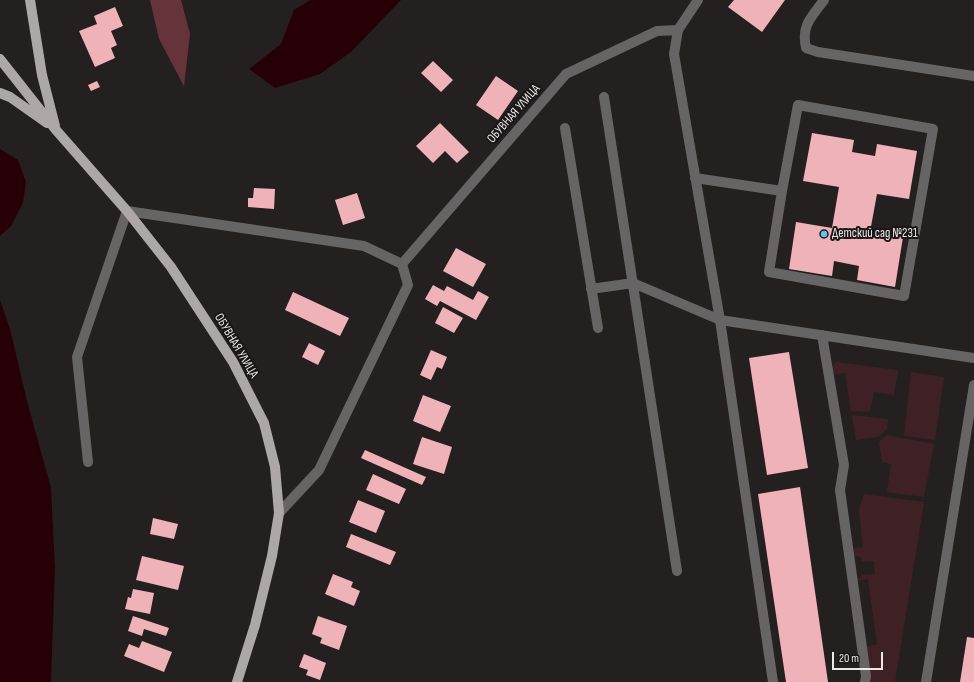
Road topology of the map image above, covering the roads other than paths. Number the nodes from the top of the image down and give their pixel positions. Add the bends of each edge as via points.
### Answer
1 (30, 0) edge
2 (698, 0) edge
3 (824, 0) edge
4 (678, 30) junction
5 (0, 59) edge
6 (974, 76) edge
7 (0, 93) edge
8 (604, 97) dead end
9 (565, 128) dead end
10 (56, 130) junction
11 (695, 178) junction
12 (782, 191) junction
13 (127, 211) junction
14 (402, 264) junction
15 (633, 283) junction
16 (591, 289) junction
17 (720, 320) junction
18 (598, 328) dead end
19 (822, 335) junction
20 (974, 358) edge
21 (974, 385) edge
22 (88, 462) dead end
23 (279, 513) junction
24 (677, 571) dead end
25 (237, 682) edge
26 (773, 682) edge
27 (865, 682) edge
28 (926, 682) edge

1 - 10 main road via 42,75
2 - 4 street
3 - 6 street via 808,22 804,36 806,48
4 - 11 street via 674,54
4 - 14 street, ОБУВНАЯ УЛИЦА via 657,31 566,74
5 - 10 main road, ОБУВНАЯ УЛИЦА
7 - 10 main road via 10,97
8 - 15 street
9 - 16 street
10 - 13 main road, ОБУВНАЯ УЛИЦА
11 - 12 street
11 - 17 street
12 - 12 street via 769,272 904,296 933,129 798,105
13 - 14 street via 364,246
13 - 22 street via 77,357
13 - 23 main road, ОБУВНАЯ УЛИЦА via 171,267 229,356 264,423 275,467
14 - 23 street via 408,285 319,470
15 - 16 street
15 - 17 street
15 - 24 street
16 - 18 street
17 - 19 street
17 - 26 street
19 - 20 street
19 - 27 street via 844,465 840,490
21 - 28 street
23 - 25 main road, ОБУВНАЯ УЛИЦА via 272,556

